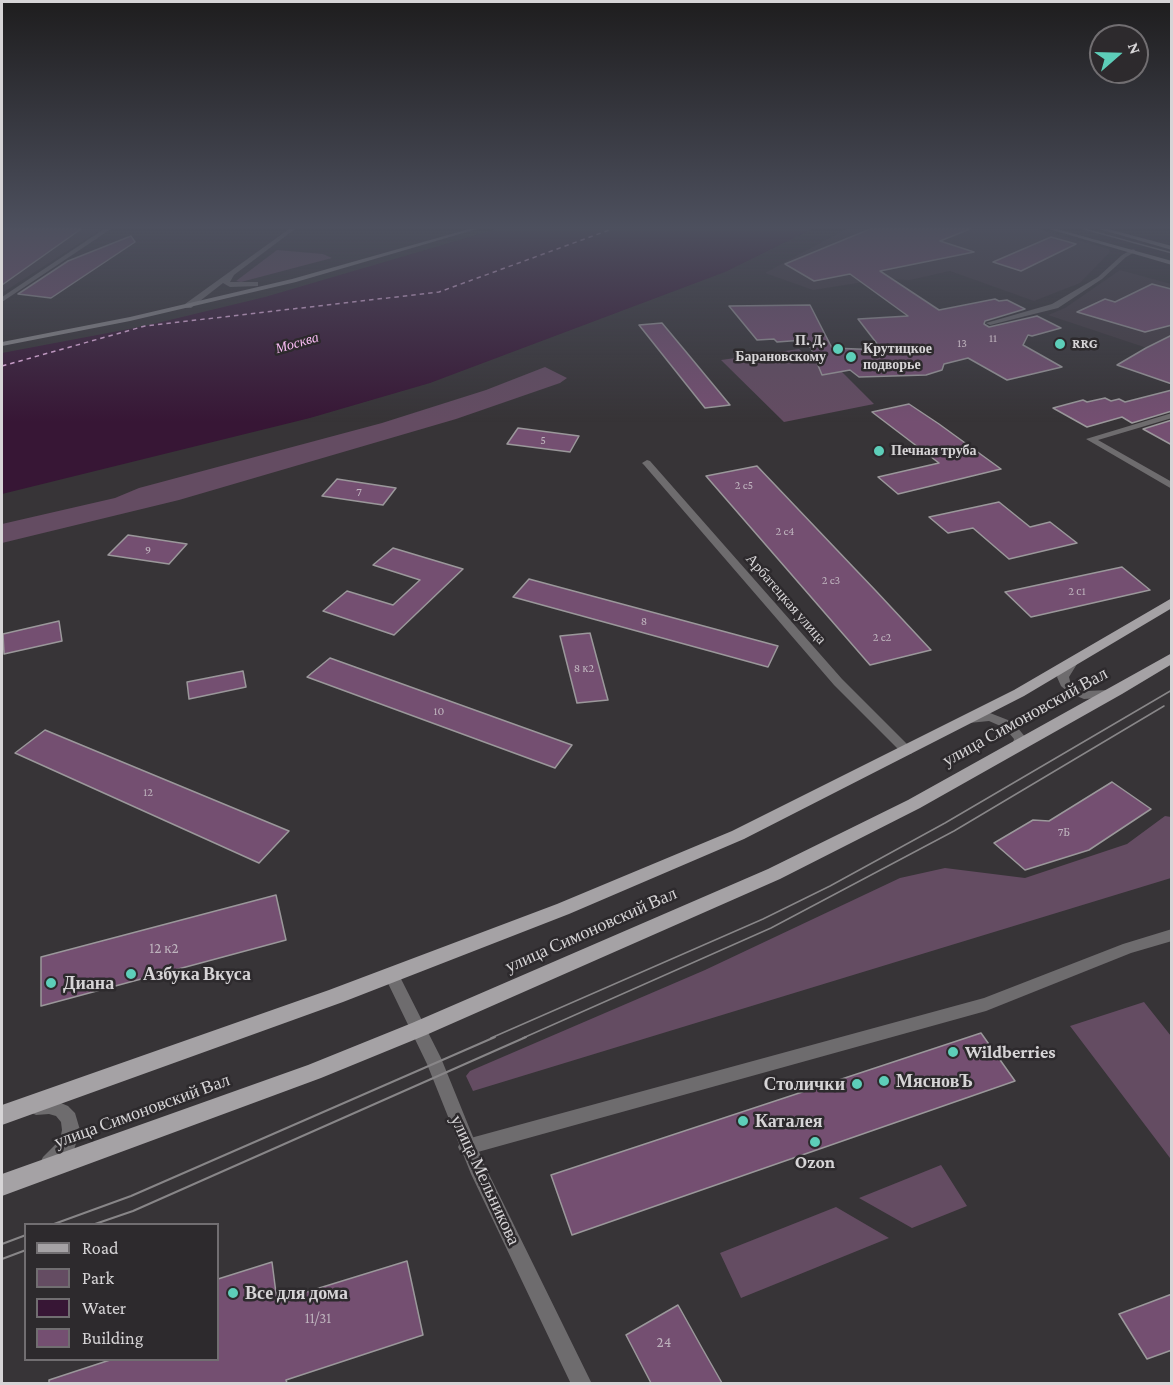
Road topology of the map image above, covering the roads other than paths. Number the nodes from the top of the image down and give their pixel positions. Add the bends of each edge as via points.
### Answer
1 (205, 294) edge
2 (216, 294) edge
3 (240, 294) edge
4 (1075, 294) edge
5 (199, 298) junction
6 (188, 306) junction
7 (990, 322) dead end
8 (2, 337) edge
9 (2, 344) edge
10 (1172, 415) edge
11 (647, 463) dead end
12 (1172, 486) edge
13 (1172, 602) edge
14 (1172, 657) edge
15 (1071, 664) junction
16 (1117, 691) junction
17 (967, 720) junction
18 (907, 751) junction
19 (1010, 751) junction
20 (1172, 934) edge
21 (392, 975) junction
22 (419, 1029) junction
23 (25, 1108) junction
24 (2, 1115) edge
25 (467, 1147) junction
26 (30, 1175) junction
27 (2, 1185) edge
28 (582, 1383) edge

1 - 5 street
2 - 5 main road
3 - 6 main road
4 - 7 street via 1055,306
5 - 6 street
5 - 8 main road
6 - 9 main road
10 - 12 street via 1090,439
11 - 18 street, Арбатецкая улица via 838,682
13 - 15 main road, улица Симоновский Вал
14 - 16 main road, улица Симоновский Вал
15 - 16 street via 1063,677 1073,690 1095,696
15 - 17 main road, улица Симоновский Вал
16 - 19 main road, улица Симоновский Вал
17 - 18 main road, улица Симоновский Вал
17 - 19 street via 990,717 1009,725 1020,738 1019,745
18 - 21 main road, улица Симоновский Вал via 738,835
19 - 22 main road, улица Симоновский Вал via 774,874
20 - 25 street via 986,1004
21 - 22 street, улица Мельникова
21 - 23 main road, улица Симоновский Вал
22 - 25 street, улица Мельникова
22 - 26 main road, улица Симоновский Вал via 314,1072
23 - 24 main road, улица Симоновский Вал
23 - 26 street via 49,1106 62,1111 71,1130 68,1144 56,1159
25 - 28 street, улица Мельникова
26 - 27 main road, улица Симоновский Вал

